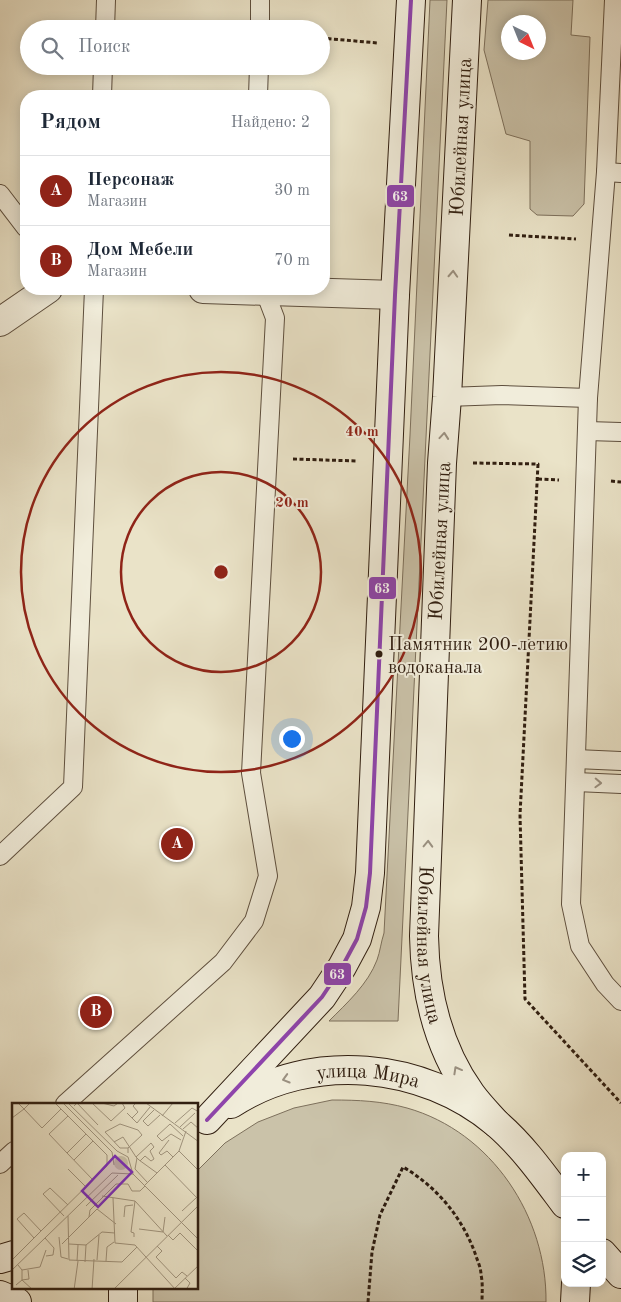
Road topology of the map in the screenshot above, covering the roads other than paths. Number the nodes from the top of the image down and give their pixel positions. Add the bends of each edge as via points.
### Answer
1 (106, 0) edge
2 (260, 0) edge
3 (410, 0) edge
4 (467, 0) edge
5 (614, 0) edge
6 (105, 20) edge
7 (260, 20) edge
8 (103, 75) edge
9 (259, 75) edge
10 (102, 90) edge
11 (258, 90) edge
12 (613, 173) edge
13 (0, 194) edge
14 (20, 220) edge
15 (330, 292) edge
16 (39, 295) edge
17 (94, 295) edge
18 (267, 295) edge
19 (395, 295) junction
20 (0, 322) edge
21 (447, 396) junction
22 (588, 398) junction
23 (587, 431) junction
24 (621, 432) edge
25 (576, 759) junction
26 (621, 761) edge
27 (576, 782) junction
28 (621, 784) edge
29 (0, 856) edge
30 (621, 1001) edge
31 (66, 1103) edge
32 (496, 1123) junction
33 (202, 1124) edge
34 (12, 1153) edge
35 (528, 1155) junction
36 (0, 1164) edge
37 (561, 1199) edge
38 (561, 1216) edge
39 (606, 1257) edge
40 (621, 1274) edge
41 (576, 1287) edge
42 (0, 1296) edge
43 (17, 1302) edge
44 (575, 1302) edge

1 - 6 lane
2 - 7 lane
3 - 19 main road
21 -> 4 main road, Юбилейная улица
5 - 12 lane
8 - 10 lane
9 - 11 lane
12 - 22 lane via 600,240
13 - 14 lane
15 - 19 main road
16 - 20 main road
17 - 29 lane via 73,787
18 - 31 lane via 275,318 250,773 268,876 254,921 223,962
19 - 33 main road via 366,907 357,939 322,997
21 - 22 lane
32 -> 21 main road, Юбилейная улица via 472,1095 444,1043 430,1003 425,966 432,686
22 - 23 lane
23 - 24 lane
23 - 25 lane
25 - 26 lane
25 - 27 lane
27 -> 28 lane
27 - 30 lane via 571,904 580,946 605,984
32 -> 33 main road, улица Мира via 459,1097 418,1080 374,1070 329,1070 285,1078 244,1095
32 - 35 main road, улица Мира
34 - 36 lane
35 - 37 main road, улица Мира
35 - 38 main road, улица Мира via 552,1193
39 - 40 main road
41 - 44 main road
42 - 43 main road

